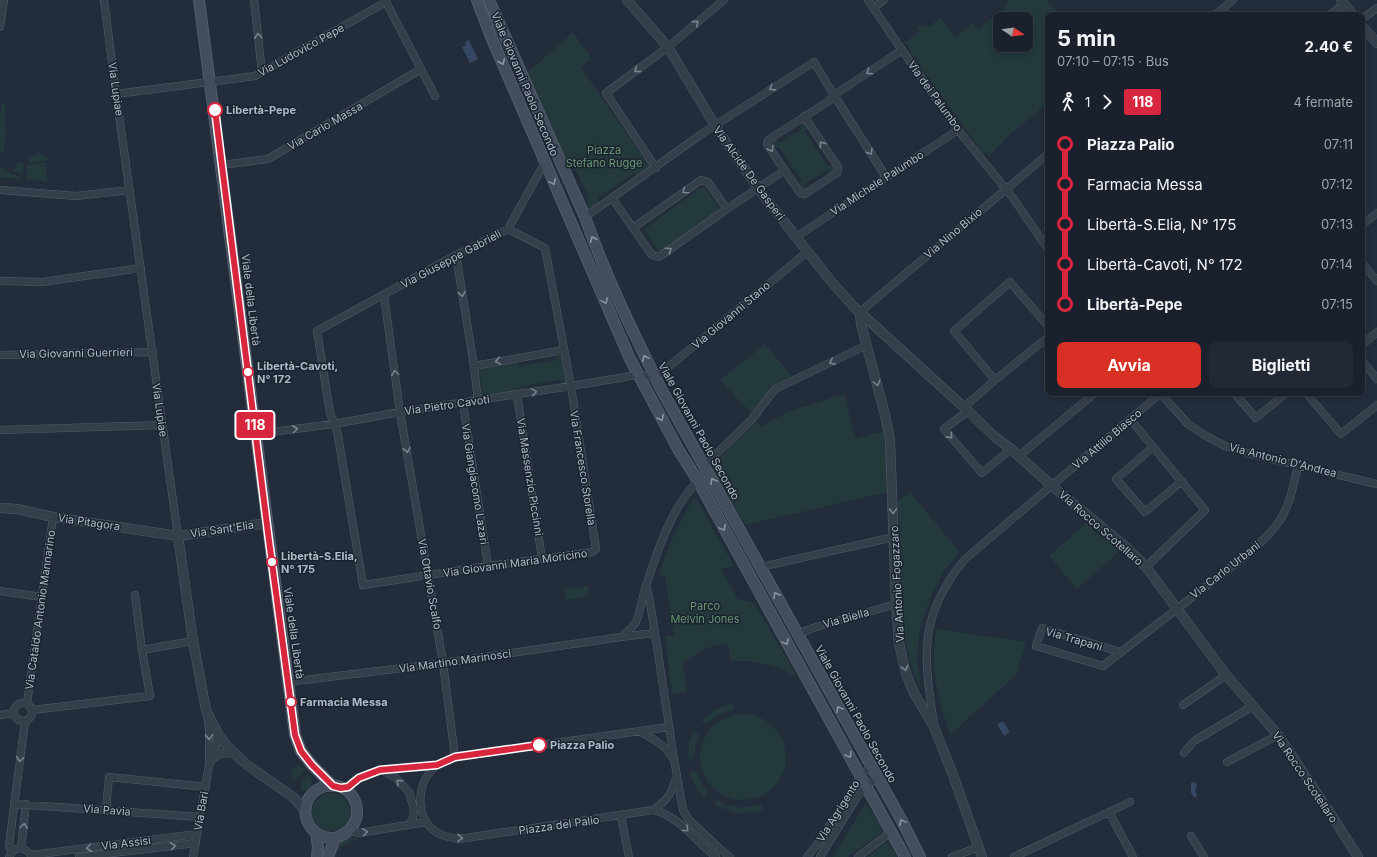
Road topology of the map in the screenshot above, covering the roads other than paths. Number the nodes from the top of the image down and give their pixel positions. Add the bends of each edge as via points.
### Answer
1 (4, 0) edge
2 (104, 0) edge
3 (199, 0) edge
4 (254, 0) edge
5 (477, 0) edge
6 (488, 0) edge
7 (627, 0) edge
8 (724, 0) edge
9 (868, 0) edge
10 (884, 0) edge
11 (1233, 0) edge
12 (385, 1) edge
13 (1342, 2) edge
14 (873, 8) junction
15 (1377, 8) edge
16 (1219, 12) edge
17 (1333, 12) edge
18 (1350, 12) edge
19 (1365, 17) edge
20 (0, 27) edge
21 (1365, 29) edge
22 (503, 35) junction
23 (492, 39) junction
24 (1377, 43) edge
25 (668, 47) junction
26 (902, 50) junction
27 (421, 69) junction
28 (262, 72) junction
29 (210, 81) junction
30 (116, 94) junction
31 (834, 95) junction
32 (435, 96) dead end
33 (804, 116) junction
34 (715, 126) junction
35 (958, 130) junction
36 (1045, 156) edge
37 (545, 162) junction
38 (222, 165) junction
39 (656, 168) junction
40 (785, 170) junction
41 (886, 177) junction
42 (758, 188) junction
43 (1006, 189) junction
44 (0, 190) edge
45 (130, 190) junction
46 (612, 198) junction
47 (727, 209) junction
48 (1377, 213) edge
49 (584, 216) junction
50 (572, 223) junction
51 (1365, 223) edge
52 (633, 228) junction
53 (508, 229) junction
54 (796, 237) junction
55 (1045, 241) edge
56 (807, 252) junction
57 (456, 255) junction
58 (1365, 267) edge
59 (141, 268) junction
60 (0, 281) edge
61 (1377, 281) edge
62 (384, 296) junction
63 (860, 312) junction
64 (1045, 323) edge
65 (1377, 332) edge
66 (1045, 339) edge
67 (1365, 342) edge
68 (867, 345) junction
69 (564, 350) junction
70 (153, 352) junction
71 (0, 355) edge
72 (1365, 365) edge
73 (474, 366) junction
74 (638, 375) junction
75 (655, 377) junction
76 (1377, 379) edge
77 (995, 380) junction
78 (571, 386) junction
79 (517, 395) junction
80 (1091, 396) edge
81 (1157, 396) edge
82 (1164, 396) edge
83 (1237, 396) edge
84 (1282, 396) edge
85 (1309, 396) edge
86 (478, 400) junction
87 (463, 403) junction
88 (1377, 405) edge
89 (966, 409) junction
90 (400, 412) junction
91 (1130, 419) junction
92 (334, 424) junction
93 (162, 425) junction
94 (0, 430) edge
95 (256, 434) junction
96 (1153, 446) junction
97 (1011, 449) junction
98 (1019, 456) junction
99 (1298, 465) junction
100 (704, 466) junction
101 (698, 481) junction
102 (1182, 481) junction
103 (1377, 484) edge
104 (1052, 486) junction
105 (0, 503) edge
106 (0, 508) edge
107 (17, 509) junction
108 (53, 517) junction
109 (267, 523) junction
110 (178, 536) junction
111 (894, 537) junction
112 (596, 549) joint
113 (542, 558) junction
114 (488, 566) junction
115 (761, 567) junction
116 (1146, 567) junction
117 (428, 575) junction
118 (646, 585) junction
119 (0, 591) edge
120 (135, 595) dead end
121 (42, 597) junction
122 (896, 604) junction
123 (1177, 608) junction
124 (655, 633) junction
125 (798, 634) junction
126 (621, 638) junction
127 (193, 641) junction
128 (142, 650) junction
129 (1120, 652) junction
130 (443, 663) junction
131 (1226, 675) junction
132 (288, 682) junction
133 (929, 688) junction
134 (914, 693) junction
135 (27, 703) junction
136 (1183, 705) dead end
137 (1253, 706) junction
138 (32, 710) junction
139 (206, 710) junction
140 (14, 713) junction
141 (0, 715) edge
142 (26, 721) junction
143 (669, 727) junction
144 (934, 727) junction
145 (638, 731) junction
146 (218, 734) junction
147 (1278, 735) junction
148 (1184, 752) dead end
149 (235, 754) junction
150 (214, 756) junction
151 (455, 757) junction
152 (674, 759) junction
153 (1228, 762) dead end
154 (209, 765) junction
155 (312, 765) junction
156 (437, 765) junction
157 (871, 766) junction
158 (380, 770) junction
159 (677, 775) junction
160 (860, 776) junction
161 (878, 778) junction
162 (866, 786) junction
163 (206, 787) junction
164 (280, 787) junction
165 (337, 787) junction
166 (409, 792) junction
167 (314, 793) junction
168 (420, 795) junction
169 (1130, 802) dead end
170 (14, 804) junction
171 (26, 804) junction
172 (106, 810) junction
173 (306, 810) junction
174 (653, 810) junction
175 (1109, 812) junction
176 (621, 816) junction
177 (200, 817) junction
178 (426, 822) junction
179 (408, 825) junction
180 (349, 832) junction
181 (891, 832) junction
182 (316, 833) junction
183 (197, 834) junction
184 (1191, 836) dead end
185 (335, 838) junction
186 (196, 843) junction
187 (978, 847) junction
188 (21, 848) junction
189 (10, 854) edge
190 (32, 856) edge
191 (79, 857) edge
192 (193, 857) edge
193 (317, 857) edge
194 (328, 857) edge
195 (629, 857) edge
196 (716, 857) edge
197 (730, 857) edge
198 (807, 857) edge
199 (820, 857) edge
200 (858, 857) edge
201 (905, 857) edge
202 (920, 857) edge
203 (952, 857) edge
204 (982, 857) edge
205 (1014, 857) edge
206 (1133, 857) edge
207 (1204, 857) edge
208 (1358, 857) edge

1 - 20 street
2 - 30 street, Via Lupiae
3 - 29 main road, Viale della Libertà
28 -> 4 street
5 - 23 main road, Viale Giovanni Paolo Secondo
6 - 22 main road, Viale Giovanni Paolo Secondo
7 - 25 street, Via Alcide De Gasperi
25 -> 8 street
9 - 14 street, Via dei Palumbo
10 - 14 street
11 - 16 street
12 - 27 street
12 - 28 street, Via Ludovico Pepe
13 - 17 street
13 - 18 street
14 - 26 street, Via dei Palumbo
15 - 19 street
21 - 24 street
22 - 23 main road
22 - 49 main road, Viale Giovanni Paolo Secondo
23 -> 37 main road, Viale Giovanni Paolo Secondo
25 - 34 street, Via Alcide De Gasperi
25 -> 39 street via 606,93
26 -> 31 street
26 - 35 street, Via dei Palumbo
27 - 32 street
27 - 38 street, Via Carlo Massa via 268,159
28 - 29 street, Via Ludovico Pepe via 254,76
29 - 30 street, Via Ludovico Pepe
29 - 38 main road, Viale della Libertà
30 - 45 street, Via Lupiae
31 - 33 street via 829,101
31 -> 34 street via 814,62
31 -> 41 street
33 -> 40 street via 768,140 767,144
40 -> 33 street via 800,192 805,194 837,172 838,167
34 - 39 street
34 - 42 street, Via Alcide De Gasperi
35 - 41 street, Via Michele Palumbo
35 - 43 street, Via dei Palumbo
36 - 43 street, Via Nino Bixio
37 -> 50 main road, Viale Giovanni Paolo Secondo
37 - 53 street
38 - 95 main road, Viale della Libertà
39 - 46 street
40 - 42 street
41 - 54 street, Via Michele Palumbo
42 - 47 street
42 - 54 street, Via Alcide De Gasperi
43 - 55 street
43 - 63 street, Via Nino Bixio
44 - 45 street via 76,196
45 - 59 street, Via Lupiae
46 - 49 street
46 - 52 street
47 -> 52 street via 708,182 701,180
52 -> 47 street via 652,256 659,257
48 - 51 street
49 - 50 main road
75 -> 49 main road, Viale Giovanni Paolo Secondo via 630,327
50 -> 74 main road, Viale Giovanni Paolo Secondo
53 - 57 street, Via Giuseppe Gabrieli
53 - 69 street, Via Giuseppe Gabrieli via 546,248
54 - 56 street, Via Alcide De Gasperi
56 - 63 street, Via Alcide De Gasperi
56 - 75 street, Via Giovanni Stano
57 - 62 street, Via Giuseppe Gabrieli
57 -> 73 street
58 - 61 street
59 - 60 street via 42,282
59 - 70 street, Via Lupiae
90 -> 62 street, Via Ottavio Scalfo
62 - 92 street, Via Giuseppe Gabrieli via 317,332
63 - 68 street
63 - 89 street, Via Rocco Scotellaro
64 - 77 street via 1010,282 954,331
65 - 67 street
66 - 77 street
68 -> 100 street via 775,389 752,419
68 -> 111 street, Via Antonio Fogazzaro via 890,440
69 -> 73 street
69 - 78 street, Via Giuseppe Gabrieli
70 - 71 street, Via Giovanni Guerrieri
70 - 93 street, Via Lupiae
72 - 76 street
73 - 86 street
74 - 75 street, Via Pietro Cavoti
74 - 78 street, Via Pietro Cavoti
74 -> 101 main road, Viale Giovanni Paolo Secondo
75 - 100 main road, Viale Giovanni Paolo Secondo
77 - 89 street
79 -> 78 street, Via Pietro Cavoti
78 - 112 street, Via Francesco Storella
79 - 86 street, Via Pietro Cavoti
79 - 113 street, Via Massenzio Piccinni
80 - 98 street
81 - 91 street, Via Attilio Biasco
82 - 99 street, Via Antonio D'Andrea via 1188,424 1206,436 1232,448
83 - 84 street via 1256,418
85 - 88 street via 1341,434
86 - 87 street, Via Pietro Cavoti
87 - 90 street, Via Pietro Cavoti
87 - 114 street, Via Giangiacomo Lazari
89 - 97 street, Via Rocco Scotellaro
89 -> 97 street via 944,429 982,473
90 - 92 street, Via Pietro Cavoti
90 -> 117 street, Via Ottavio Scalfo
91 - 96 street
91 - 104 street, Via Attilio Biasco
95 -> 92 street, Via Pietro Cavoti
92 - 117 street, Via Giovanni Maria Moricino via 363,586
93 - 94 street
93 - 110 street, Via Lupiae
95 - 109 main road, Viale della Libertà
96 - 102 street
96 - 102 street via 1116,479 1145,512
97 - 98 street, Via Rocco Scotellaro
98 - 104 street, Via Rocco Scotellaro
99 - 103 street, Via Antonio D'Andrea
99 - 123 street, Via Carlo Urbani via 1288,503 1280,520 1268,535 1248,554
115 -> 100 main road, Viale Giovanni Paolo Secondo
101 - 118 street via 687,492 674,516
101 -> 160 main road, Viale Giovanni Paolo Secondo
102 - 116 street via 1205,510
104 - 116 street, Via Rocco Scotellaro via 1126,547
104 - 133 street, Via Attilio Biasco via 965,559 942,590 927,642
105 - 107 street
106 - 107 street, Via Pitagora
107 - 108 street, Via Pitagora
108 - 110 street, Via Pitagora
108 - 121 street, Via Cataldo Antonio Mannarino
109 - 110 street, Via Sant'Elia
109 - 132 main road, Viale della Libertà
110 - 127 street, Via Lupiae
111 - 115 street
111 - 122 street, Via Antonio Fogazzaro
112 - 113 street, Via Giovanni Maria Moricino via 593,552
113 - 114 street, Via Giovanni Maria Moricino
114 - 117 street, Via Giovanni Maria Moricino
125 -> 115 main road, Viale Giovanni Paolo Secondo
116 - 123 street, Via Rocco Scotellaro
117 - 130 street, Via Ottavio Scalfo
118 - 124 street
118 - 126 street via 636,622
119 - 121 street
120 - 128 street
121 - 135 street, Via Cataldo Antonio Mannarino
122 - 125 street, Via Biella
122 -> 134 street, Via Antonio Fogazzaro via 899,643 906,674
123 - 129 street, Via Trapani
123 - 131 street, Via Rocco Scotellaro
124 - 126 street, Via Martino Marinosci
124 - 143 street, Piazza del Palio
157 -> 125 main road, Viale Giovanni Paolo Secondo
126 - 130 street, Via Martino Marinosci
127 - 128 street
127 - 139 street, Via Lupiae
128 - 138 street via 150,696
129 - 129 street, Via Trapani via 1103,666 1036,646 1042,628
130 - 132 street, Via Martino Marinosci
130 - 151 street, Via Ottavio Scalfo
131 - 136 street
131 - 137 street, Via Rocco Scotellaro
132 - 155 main road, Viale della Libertà via 295,735 301,751
133 - 134 street via 925,694
133 - 144 street, Via Attilio Biasco
134 - 144 street, Via Antonio Fogazzaro
135 - 138 street, Via Cataldo Antonio Mannarino
135 - 140 street, Via Cataldo Antonio Mannarino via 16,706
137 - 147 street, Via Rocco Scotellaro
137 - 148 street via 1194,741
138 - 142 street via 31,717
139 - 146 street, Via Lupiae
139 -> 154 street, Via Bari
140 - 141 street
140 - 142 street via 18,719
142 -> 170 street
143 - 145 street
143 - 152 street, Piazza del Palio
144 - 187 street, Via Antonio Fogazzaro
145 - 151 street
145 - 152 street via 655,740
146 - 149 street, Via Lupiae
146 - 150 street, Via Bari
147 - 153 street
147 - 208 street, Via Rocco Scotellaro
149 - 150 street via 224,753
149 - 164 street, Via Lupiae
150 - 154 street, Via Bari
151 - 156 street
152 - 159 street, Piazza del Palio
154 - 163 street, Via Bari
155 - 165 main road, Viale della Libertà
155 - 167 main road, Viale della Libertà via 317,780
156 - 158 street
156 - 168 street via 424,780
157 - 160 street, Via Agrigento
157 - 161 main road, Viale Giovanni Paolo Secondo
158 - 165 street via 359,778 348,787
166 -> 158 street via 395,777
159 - 174 street, Piazza del Palio via 672,792 665,802
159 - 197 street, Piazza del Palio via 683,810 688,819
160 - 162 main road, Viale Giovanni Paolo Secondo
160 - 198 street, Via Agrigento via 820,841
161 - 162 street, Via Agrigento
202 -> 161 main road, Viale Giovanni Paolo Secondo
162 - 181 main road, Viale Giovanni Paolo Secondo
162 - 199 street, Via Agrigento
163 - 172 street via 109,777
163 - 177 street, Via Bari
164 - 167 street, Via Lupiae via 298,795
164 - 173 street, Via Lupiae
165 - 167 main road via 325,787
165 - 180 main road, Viale della Libertà via 348,792 357,807 357,816
166 - 168 street via 413,796
166 - 179 street via 414,809 413,818
167 - 173 main road, Viale della Libertà via 307,802
168 - 178 street
169 - 175 street
170 - 171 street, Via Pavia
170 - 189 street
171 - 172 street, Via Pavia
188 -> 171 street
172 - 177 street, Via Pavia
173 - 182 main road via 306,819
174 - 176 street, Piazza del Palio
174 -> 196 street via 673,818
175 - 205 street
175 - 206 street
178 -> 176 street, Piazza del Palio via 436,832 459,839
176 - 195 street
177 - 183 street, Via Bari
178 - 179 street
180 -> 179 street via 359,833
180 - 185 main road
181 - 200 street
181 - 201 main road, Viale Giovanni Paolo Secondo
182 - 185 main road
182 - 193 main road
183 - 186 street, Via Bari
183 -> 190 street, Via Assisi
184 - 207 street
185 - 194 main road
191 -> 186 street, Via Assisi
186 - 192 street, Via Bari
187 - 203 street
187 - 204 street, Via Antonio Fogazzaro
188 - 189 street via 15,848
188 - 190 street

